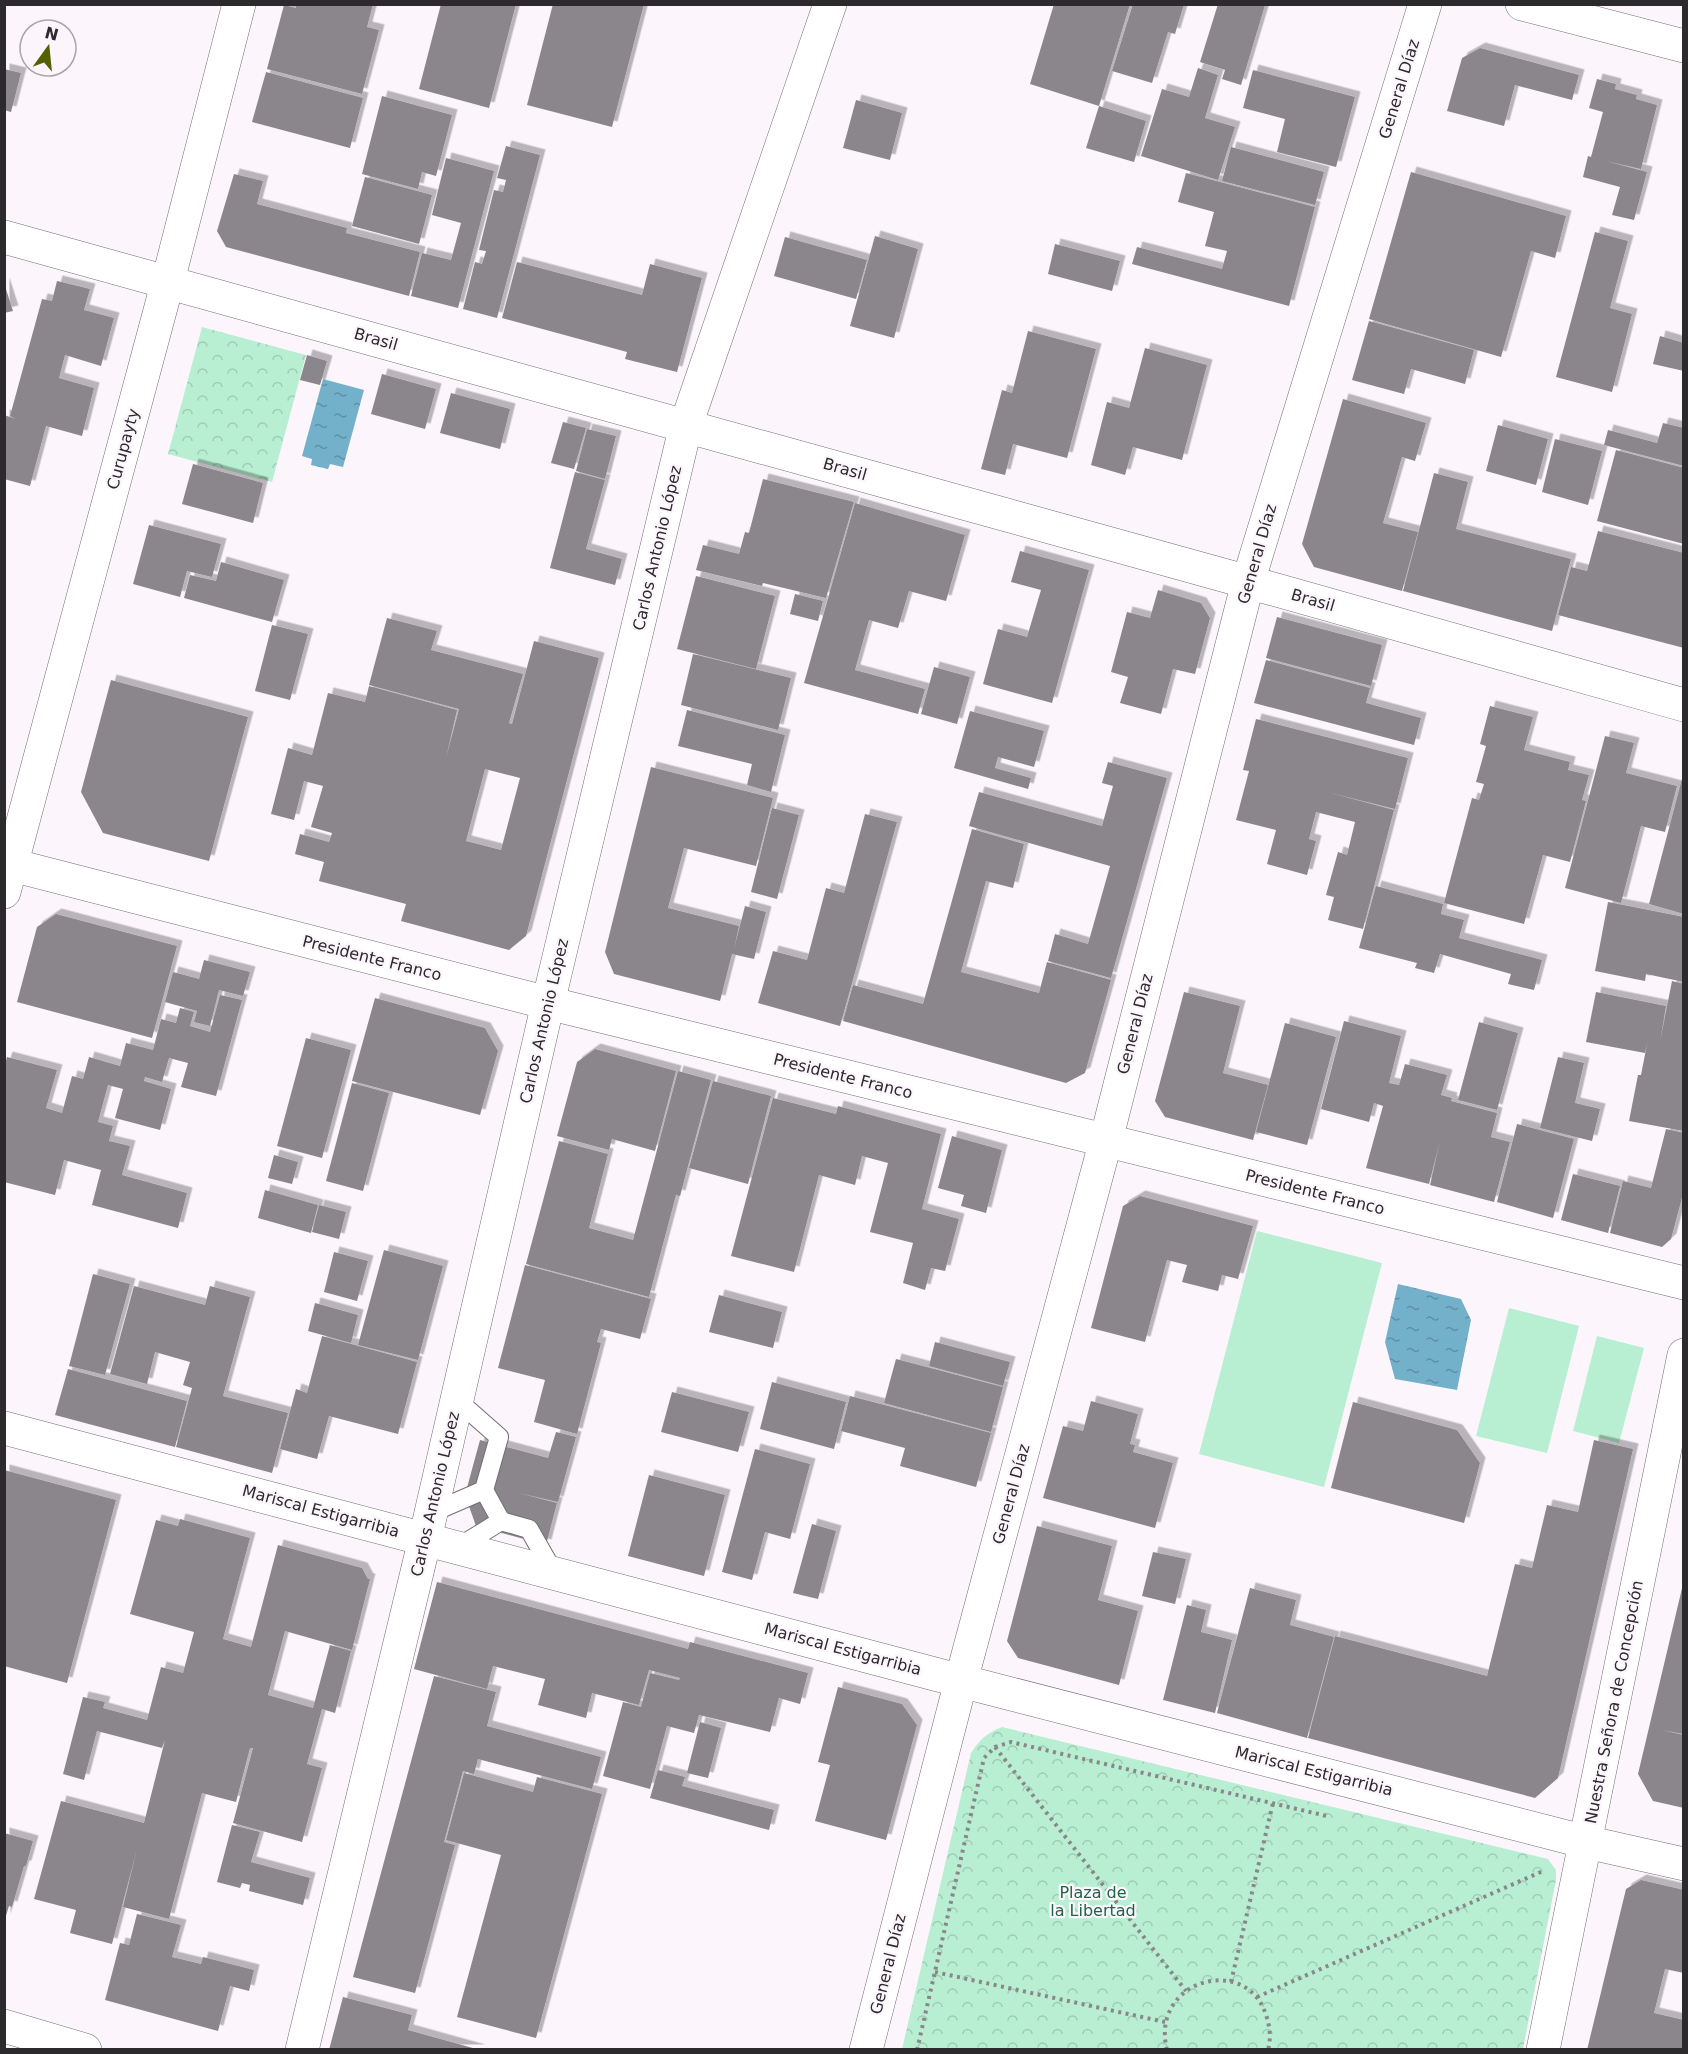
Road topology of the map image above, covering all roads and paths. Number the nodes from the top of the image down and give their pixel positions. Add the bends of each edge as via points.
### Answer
1 (239, 4) edge
2 (830, 4) edge
3 (1425, 4) edge
4 (1522, 4) edge
5 (1683, 46) edge
6 (4, 237) edge
7 (168, 281) junction
8 (686, 425) junction
9 (1248, 582) junction
10 (1683, 705) edge
11 (7, 874) edge
12 (548, 1003) junction
13 (1106, 1140) junction
14 (1683, 1283) edge
15 (1683, 1355) edge
16 (457, 1400) junction
17 (4, 1428) edge
18 (484, 1490) junction
19 (501, 1521) junction
20 (428, 1526) junction
21 (457, 1548) junction
22 (554, 1573) junction
23 (961, 1681) junction
24 (995, 1747) junction
25 (1273, 1803) junction
26 (1330, 1816) dead end
27 (1586, 1842) junction
28 (1536, 1864) dead end
29 (1683, 1864) edge
30 (935, 1972) junction
31 (1231, 1982) junction
32 (1186, 1991) junction
33 (1257, 1997) junction
34 (1165, 2022) junction
35 (4, 2026) edge
36 (85, 2049) edge
37 (302, 2049) edge
38 (866, 2049) edge
39 (917, 2049) edge
40 (1167, 2049) edge
41 (1268, 2049) edge
42 (1543, 2049) edge

1 - 7 street, Curupayty
2 - 8 street, Carlos Antonio López
3 - 9 street, General Díaz
4 - 5 street
6 - 7 street, Brasil
7 - 8 street, Brasil
7 - 11 street, Curupayty
8 - 9 street, Brasil
8 - 12 street, Carlos Antonio López
9 - 10 street, Brasil
9 - 13 street, General Díaz
11 - 12 street, Presidente Franco
12 - 13 street, Presidente Franco
12 - 16 street, Carlos Antonio López
13 - 14 street, Presidente Franco
13 - 23 street, General Díaz
15 - 27 street, Nuestra Señora de Concepción
16 - 18 lane via 499,1437
16 - 20 street, Carlos Antonio López
17 - 20 street, Mariscal Estigarribia
18 - 19 lane
18 - 20 lane
19 - 21 lane
19 - 22 lane via 529,1528
20 - 21 street, Mariscal Estigarribia
20 - 37 street, Carlos Antonio López
21 - 22 street, Mariscal Estigarribia
22 - 23 street, Mariscal Estigarribia
23 - 27 street, Mariscal Estigarribia
23 - 38 street, General Díaz
24 - 25 path via 1011,1742
24 - 30 path via 984,1758
24 - 32 path
25 - 26 path
25 - 31 path
27 - 29 street, Mariscal Estigarribia
27 - 42 street, Nuestra Señora de Concepción
28 - 33 path via 1544,1871
30 - 34 path
30 - 39 path
31 - 32 path via 1211,1980
31 - 33 path
32 - 34 path via 1171,2007
33 - 41 path via 1270,2028
34 - 40 path
35 - 36 street

